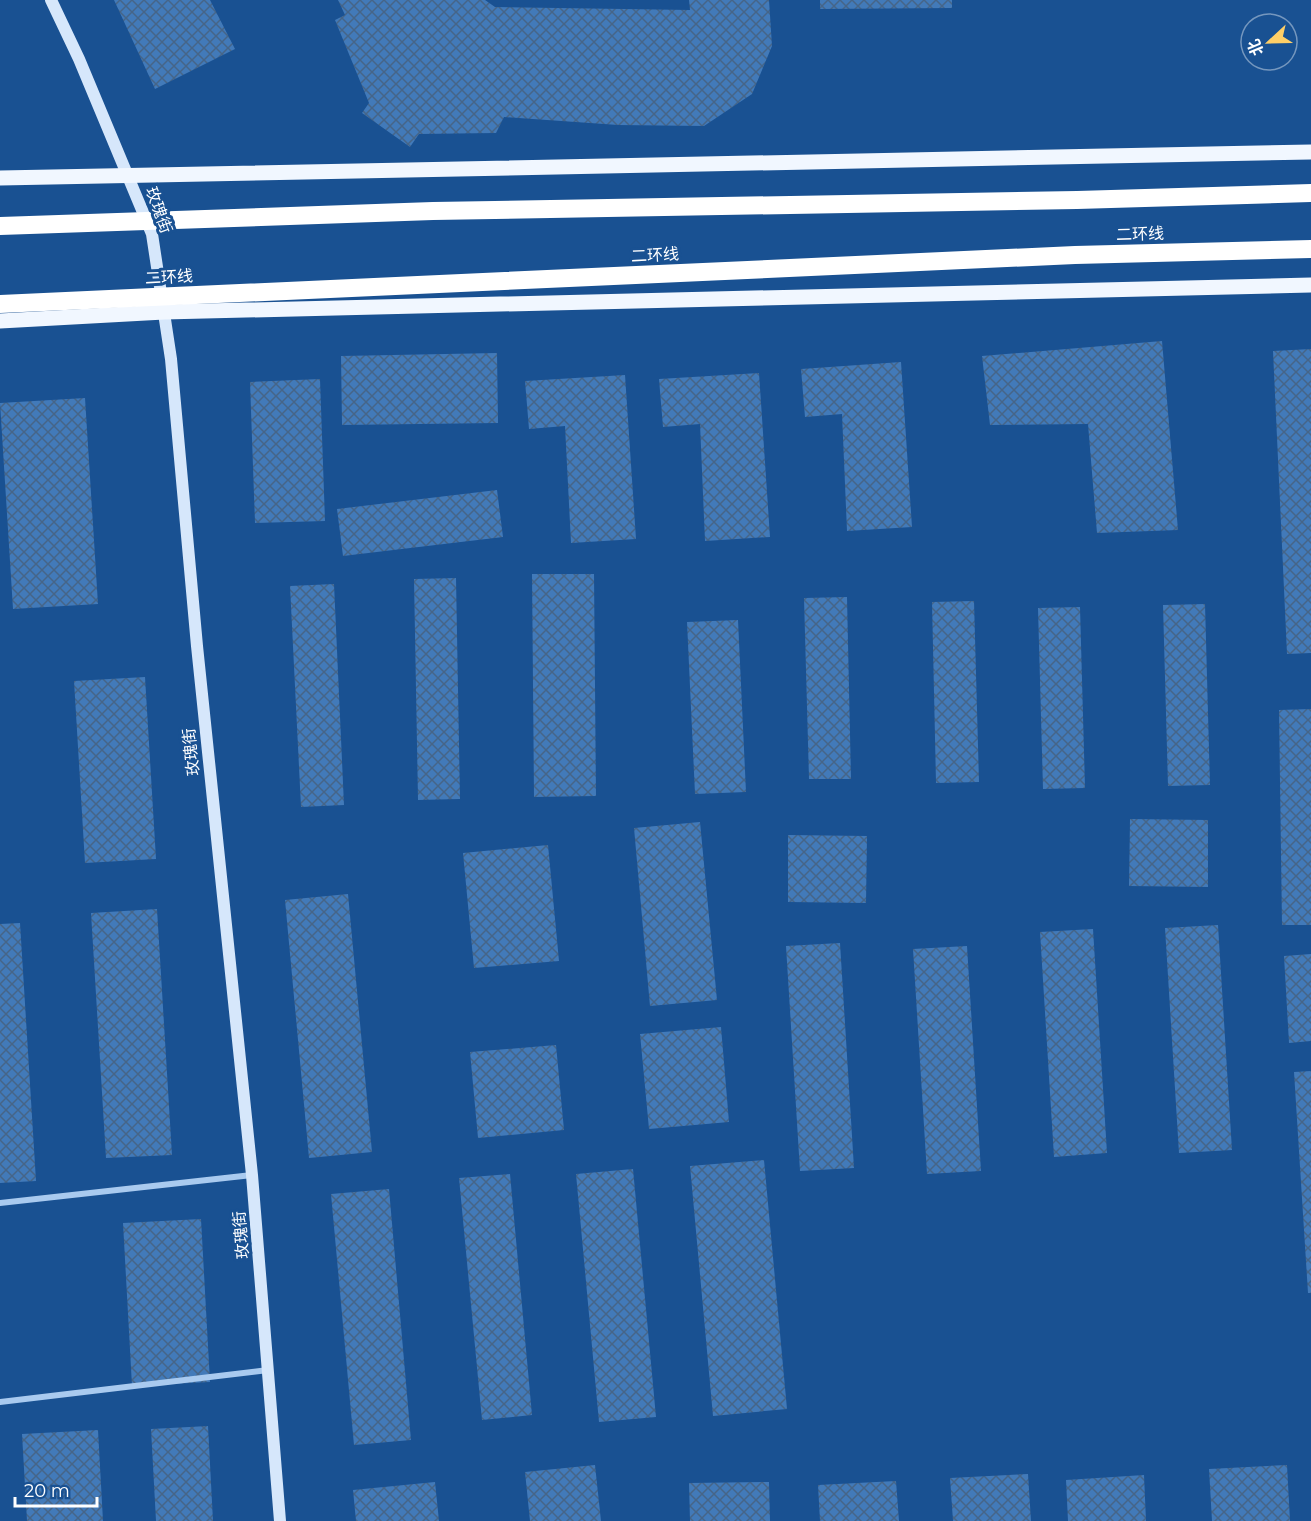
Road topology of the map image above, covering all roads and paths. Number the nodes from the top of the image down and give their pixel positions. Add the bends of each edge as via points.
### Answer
1 (51, 0) edge
2 (1311, 152) edge
3 (128, 175) junction
4 (0, 178) edge
5 (1311, 193) edge
6 (0, 226) edge
7 (1311, 249) edge
8 (1311, 285) edge
9 (0, 304) edge
10 (164, 312) junction
11 (0, 321) edge
12 (252, 1175) junction
13 (0, 1203) edge
14 (269, 1370) junction
15 (0, 1402) edge
16 (280, 1521) edge

1 - 3 street, 玫瑰街
2 - 3 main road
3 - 4 main road
3 - 10 street, 玫瑰街 via 152,234
5 - 6 highway, bridge via 433,211
7 - 9 highway, 二环线, bridge via 1064,256
8 - 10 main road
10 - 11 main road
10 - 12 street, 玫瑰街
12 - 13 street
12 - 14 street, 玫瑰街
14 - 15 street
14 - 16 street, 玫瑰街

